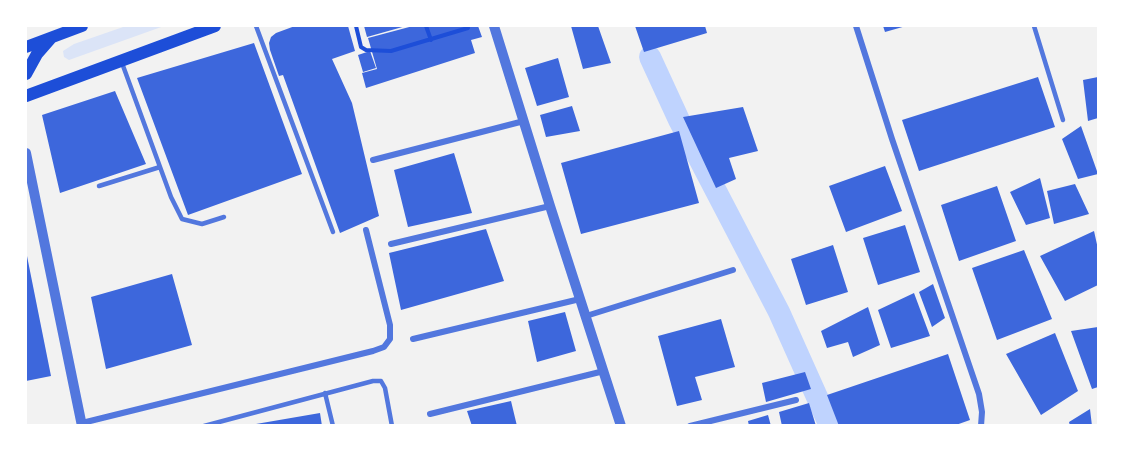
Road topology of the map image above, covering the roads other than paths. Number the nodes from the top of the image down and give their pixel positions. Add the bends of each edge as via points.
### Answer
1 (82, 26) edge
2 (215, 26) edge
3 (256, 26) edge
4 (494, 26) edge
5 (856, 26) edge
6 (1034, 26) edge
7 (52, 37) junction
8 (26, 47) edge
9 (121, 61) junction
10 (26, 74) edge
11 (26, 96) edge
12 (1063, 120) dead end
13 (524, 121) junction
14 (26, 153) edge
15 (373, 160) dead end
16 (160, 167) junction
17 (99, 186) dead end
18 (550, 206) junction
19 (224, 217) dead end
20 (366, 230) dead end
21 (333, 232) dead end
22 (391, 244) dead end
23 (733, 270) dead end
24 (580, 299) junction
25 (586, 315) junction
26 (413, 339) dead end
27 (604, 371) junction
28 (325, 393) junction
29 (796, 400) dead end
30 (430, 414) dead end
31 (82, 424) edge
32 (204, 426) edge
33 (333, 426) edge
34 (392, 426) edge
35 (621, 426) edge
36 (690, 426) edge
37 (981, 426) edge

1 - 7 main road
2 - 9 main road
3 - 21 lane
4 - 13 street
5 - 37 street via 979,394
6 - 12 lane
7 - 8 main road
7 - 10 main road
9 - 11 main road
9 - 16 lane
13 - 15 street
13 - 18 street
14 - 31 street
16 - 17 lane
16 - 19 lane via 182,219 202,224
18 - 22 street
18 - 24 street
20 - 31 street via 390,325 390,339 384,347
23 - 25 street
24 - 25 street
24 - 26 street
25 - 27 street
27 - 30 street
27 - 35 street
28 - 32 lane
28 - 33 lane
28 - 34 lane via 381,381
29 - 36 street

